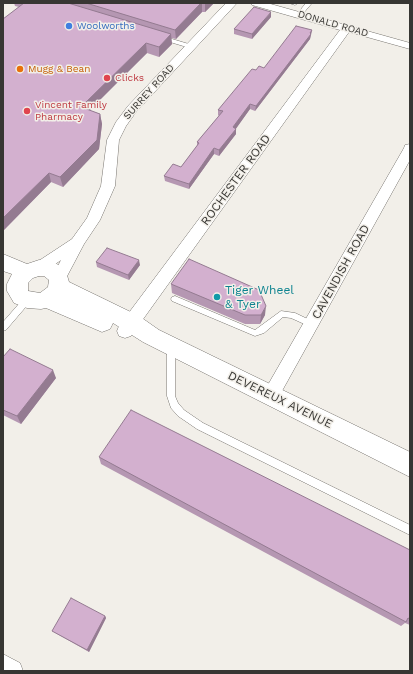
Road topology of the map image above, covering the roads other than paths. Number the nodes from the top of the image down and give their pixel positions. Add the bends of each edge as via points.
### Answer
1 (232, 3) edge
2 (256, 3) edge
3 (309, 3) edge
4 (299, 15) junction
5 (347, 28) junction
6 (156, 36) edge
7 (190, 46) junction
8 (410, 46) edge
9 (410, 148) edge
10 (78, 241) junction
11 (3, 262) edge
12 (35, 283) edge
13 (175, 299) edge
14 (311, 324) junction
15 (128, 327) junction
16 (3, 328) edge
17 (171, 346) junction
18 (271, 395) junction
19 (410, 465) edge
20 (410, 530) edge
21 (3, 665) edge
22 (12, 671) edge

1 - 7 street, SURREY ROAD
2 - 4 street, DONALD ROAD
3 - 4 lane
4 - 5 street, DONALD ROAD
5 - 8 street, DONALD ROAD
5 - 15 street, ROCHESTER ROAD
6 - 7 lane
7 - 10 street, SURREY ROAD via 120,125 113,140 108,186 93,220
9 - 14 street, CAVENDISH ROAD
10 - 12 street, SURREY ROAD
10 - 12 street, SURREY ROAD
11 - 12 main road, DEVEREUX AVENUE
12 - 15 main road, DEVEREUX AVENUE
12 - 16 lane
13 - 14 lane via 255,333 281,314 292,315
14 - 18 street, CAVENDISH ROAD
15 - 17 main road, DEVEREUX AVENUE
17 - 18 main road, DEVEREUX AVENUE
17 - 20 lane via 171,396 181,413 200,426
18 - 19 main road, DEVEREUX AVENUE
21 - 22 street

